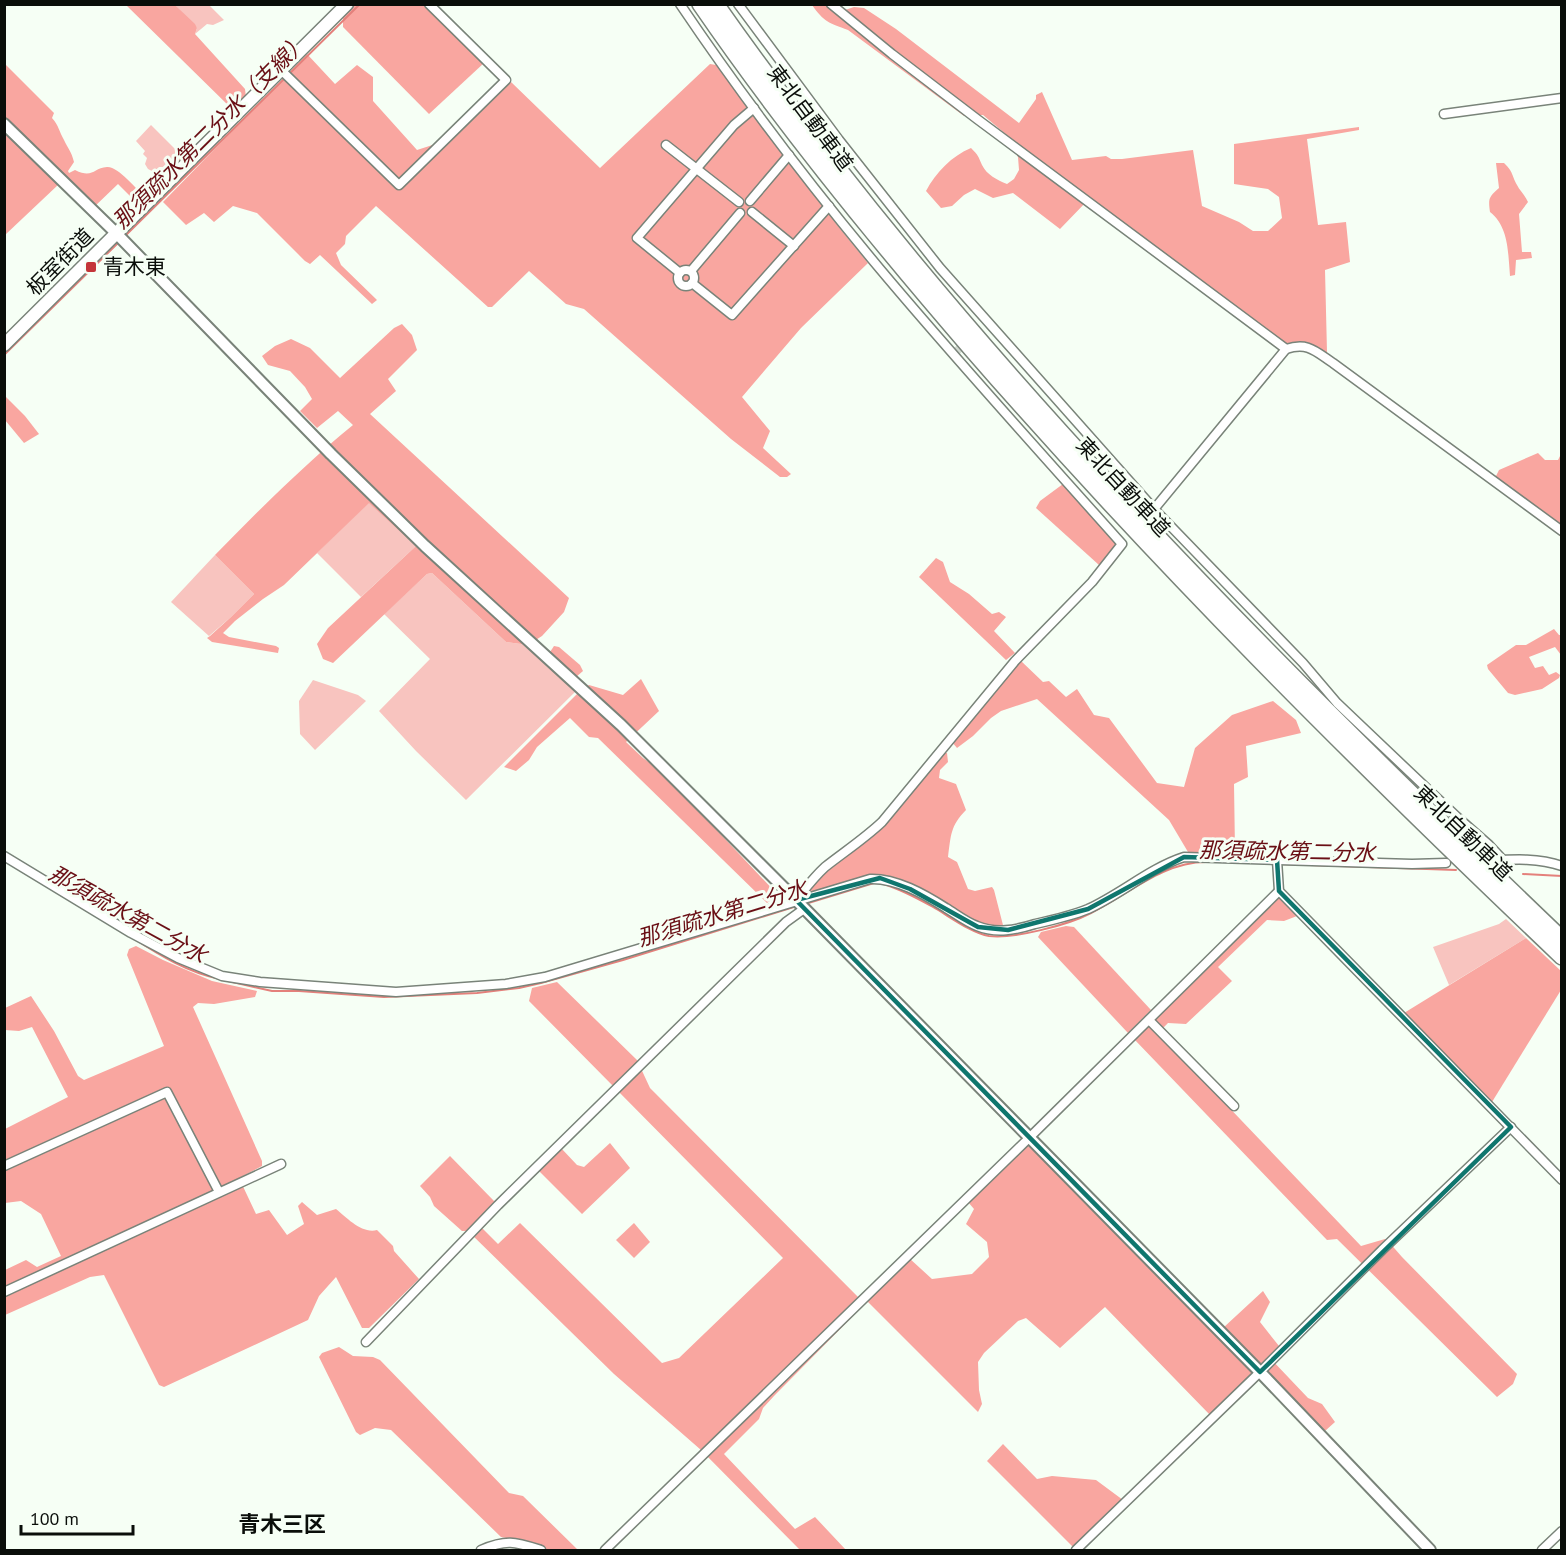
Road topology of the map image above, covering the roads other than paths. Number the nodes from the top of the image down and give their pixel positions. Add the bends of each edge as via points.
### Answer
1 (347, 4) edge
2 (429, 4) edge
3 (680, 4) edge
4 (700, 4) edge
5 (716, 4) edge
6 (738, 4) edge
7 (831, 4) edge
8 (281, 70) junction
9 (1562, 98) edge
10 (754, 108) junction
11 (1444, 114) dead end
12 (4, 124) edge
13 (666, 144) dead end
14 (789, 155) junction
15 (696, 168) junction
16 (750, 201) junction
17 (739, 202) junction
18 (829, 206) junction
19 (752, 212) junction
20 (740, 213) junction
21 (116, 233) junction
22 (794, 246) junction
23 (691, 271) junction
24 (680, 273) junction
25 (692, 283) junction
26 (4, 345) edge
27 (1286, 349) junction
28 (1152, 512) junction
29 (1562, 531) edge
30 (4, 856) edge
31 (1277, 860) junction
32 (1503, 860) junction
33 (1491, 861) dead end
34 (1446, 862) dead end
35 (1562, 866) edge
36 (1279, 891) junction
37 (796, 900) junction
38 (804, 909) junction
39 (1562, 939) edge
40 (1562, 957) edge
41 (1149, 1020) junction
42 (1234, 1106) dead end
43 (1511, 1127) junction
44 (1029, 1138) junction
45 (282, 1164) dead end
46 (4, 1166) edge
47 (1562, 1180) edge
48 (219, 1192) junction
49 (4, 1292) edge
50 (366, 1342) dead end
51 (1260, 1372) junction
52 (1562, 1531) edge
53 (481, 1551) edge
54 (542, 1551) edge
55 (605, 1551) edge
56 (1076, 1551) edge
57 (1430, 1551) edge
58 (1542, 1551) edge

1 - 8 main road, 板室街道
2 - 8 street via 506,80 399,185
3 - 10 street
4 - 40 highway, 東北自動車道 via 865,224 1069,460 1256,658
5 - 39 highway, 東北自動車道 via 874,214 1078,451 1274,657
6 - 28 street via 839,140 984,323
7 - 27 street via 977,119
8 - 21 main road, 板室街道
9 - 11 street
10 - 14 street
10 - 15 street
12 - 21 street
13 - 15 street
14 - 16 street
14 - 18 street
15 - 17 street
15 - 24 street via 637,238
16 - 17 street
16 - 19 street
17 - 20 street
18 - 22 street
18 - 37 street via 1122,544 1092,582 1016,661 882,822 823,869
19 - 20 street via 747,216
19 - 22 street
20 - 23 street
21 - 26 main road, 板室街道
21 - 37 street via 425,546 613,717
22 - 25 street via 732,315
23 - 24 street
23 - 25 street
24 - 25 street via 680,283
27 - 28 street
27 - 29 street via 1297,345 1318,353
28 - 32 street via 1303,663 1337,703
30 - 37 street via 131,933 222,976 396,992 506,984 545,977
31 - 34 street
31 - 36 street
31 - 37 street via 1184,857 1088,909 1020,929 998,931 966,922 910,889 880,878
32 - 33 street
32 - 35 street via 1538,860
36 - 41 street
36 - 43 street
37 - 38 street
38 - 44 street
38 - 50 street via 786,922 498,1205
41 - 42 street
41 - 44 street
43 - 47 street
43 - 51 street
44 - 51 street
44 - 55 street
45 - 48 street
46 - 48 street via 167,1092
48 - 49 street
51 - 56 street
51 - 57 street
52 - 58 street
53 - 54 street via 508,1542

